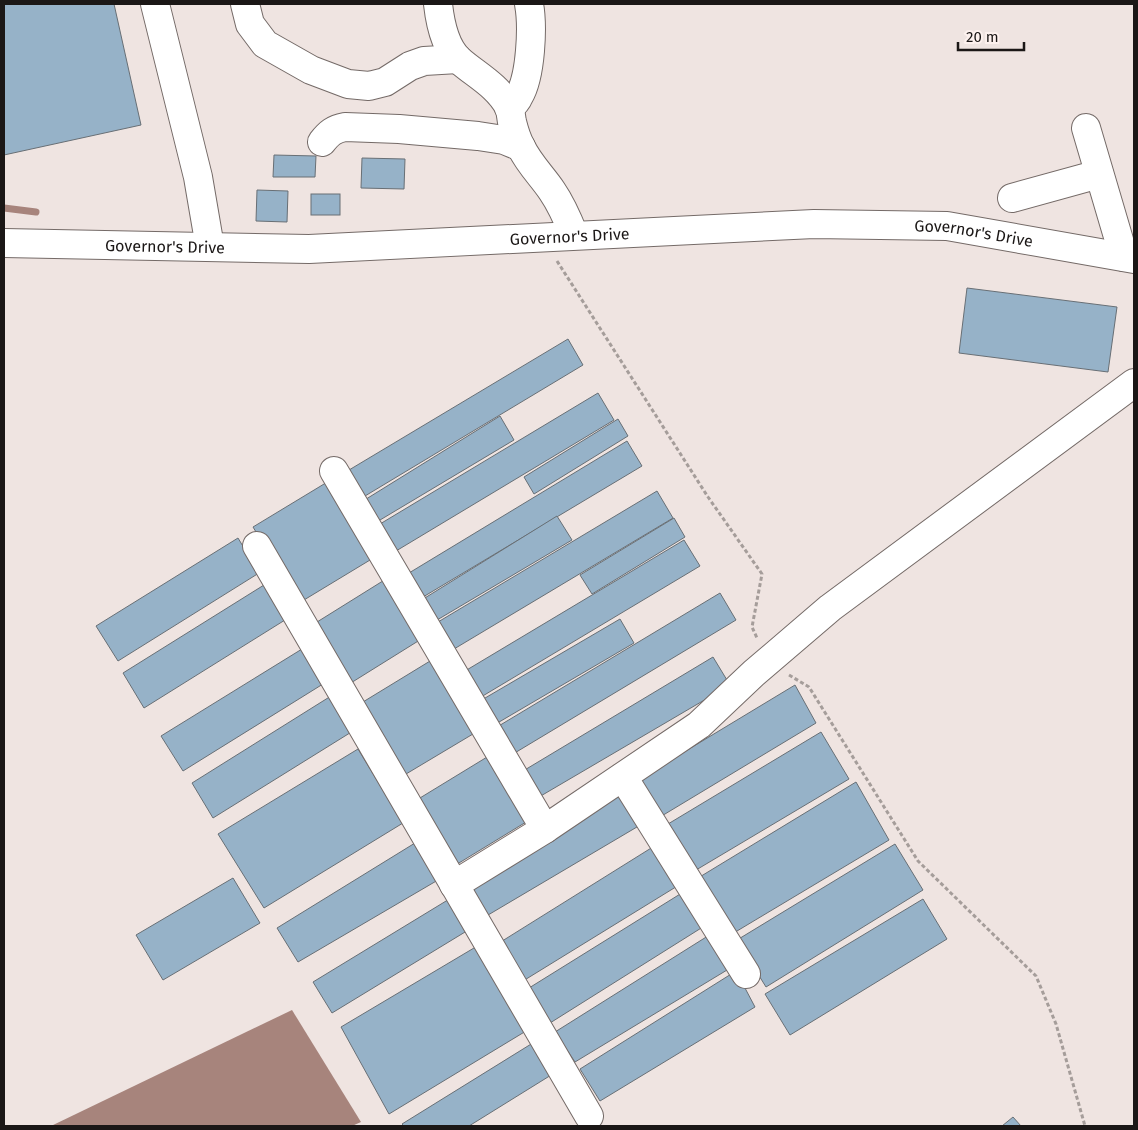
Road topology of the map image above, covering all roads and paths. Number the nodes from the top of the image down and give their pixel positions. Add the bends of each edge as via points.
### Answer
1 (155, 4) edge
2 (245, 4) edge
3 (438, 4) edge
4 (529, 4) edge
5 (458, 59) junction
6 (510, 108) junction
7 (1086, 128) dead end
8 (322, 142) dead end
9 (521, 147) junction
10 (1099, 174) junction
11 (1012, 198) dead end
12 (574, 235) junction
13 (542, 237) junction
14 (4, 243) edge
15 (210, 247) junction
16 (1129, 258) edge
17 (1134, 383) edge
18 (334, 470) dead end
19 (257, 546) dead end
20 (767, 661) junction
21 (623, 777) junction
22 (545, 829) junction
23 (454, 885) junction
24 (746, 974) dead end
25 (589, 1116) dead end
26 (1086, 1126) edge

1 - 15 main road via 198,177
2 - 5 main road via 250,24 266,44 311,70 348,84 369,86 386,82 424,61
3 - 5 main road via 440,22
4 - 6 main road via 529,65 520,96
5 - 6 main road via 497,91
6 - 9 main road
7 - 10 main road
8 - 9 main road via 329,133 345,127 478,136 504,140
9 - 12 main road via 552,191
10 - 11 main road
10 - 16 main road
12 - 13 main road, Governor's Drive
12 - 16 main road, Governor's Drive via 814,224 947,226
13 - 15 main road, Governor's Drive via 309,248
13 - 20 path via 708,497 762,574 752,627
14 - 15 main road, Governor's Drive
17 - 20 main road via 830,608
18 - 22 main road
19 - 23 main road
20 - 21 main road via 699,725
20 - 26 path via 809,688 918,861 1036,976 1056,1024
21 - 22 main road
21 - 24 main road
22 - 23 main road
23 - 25 main road

